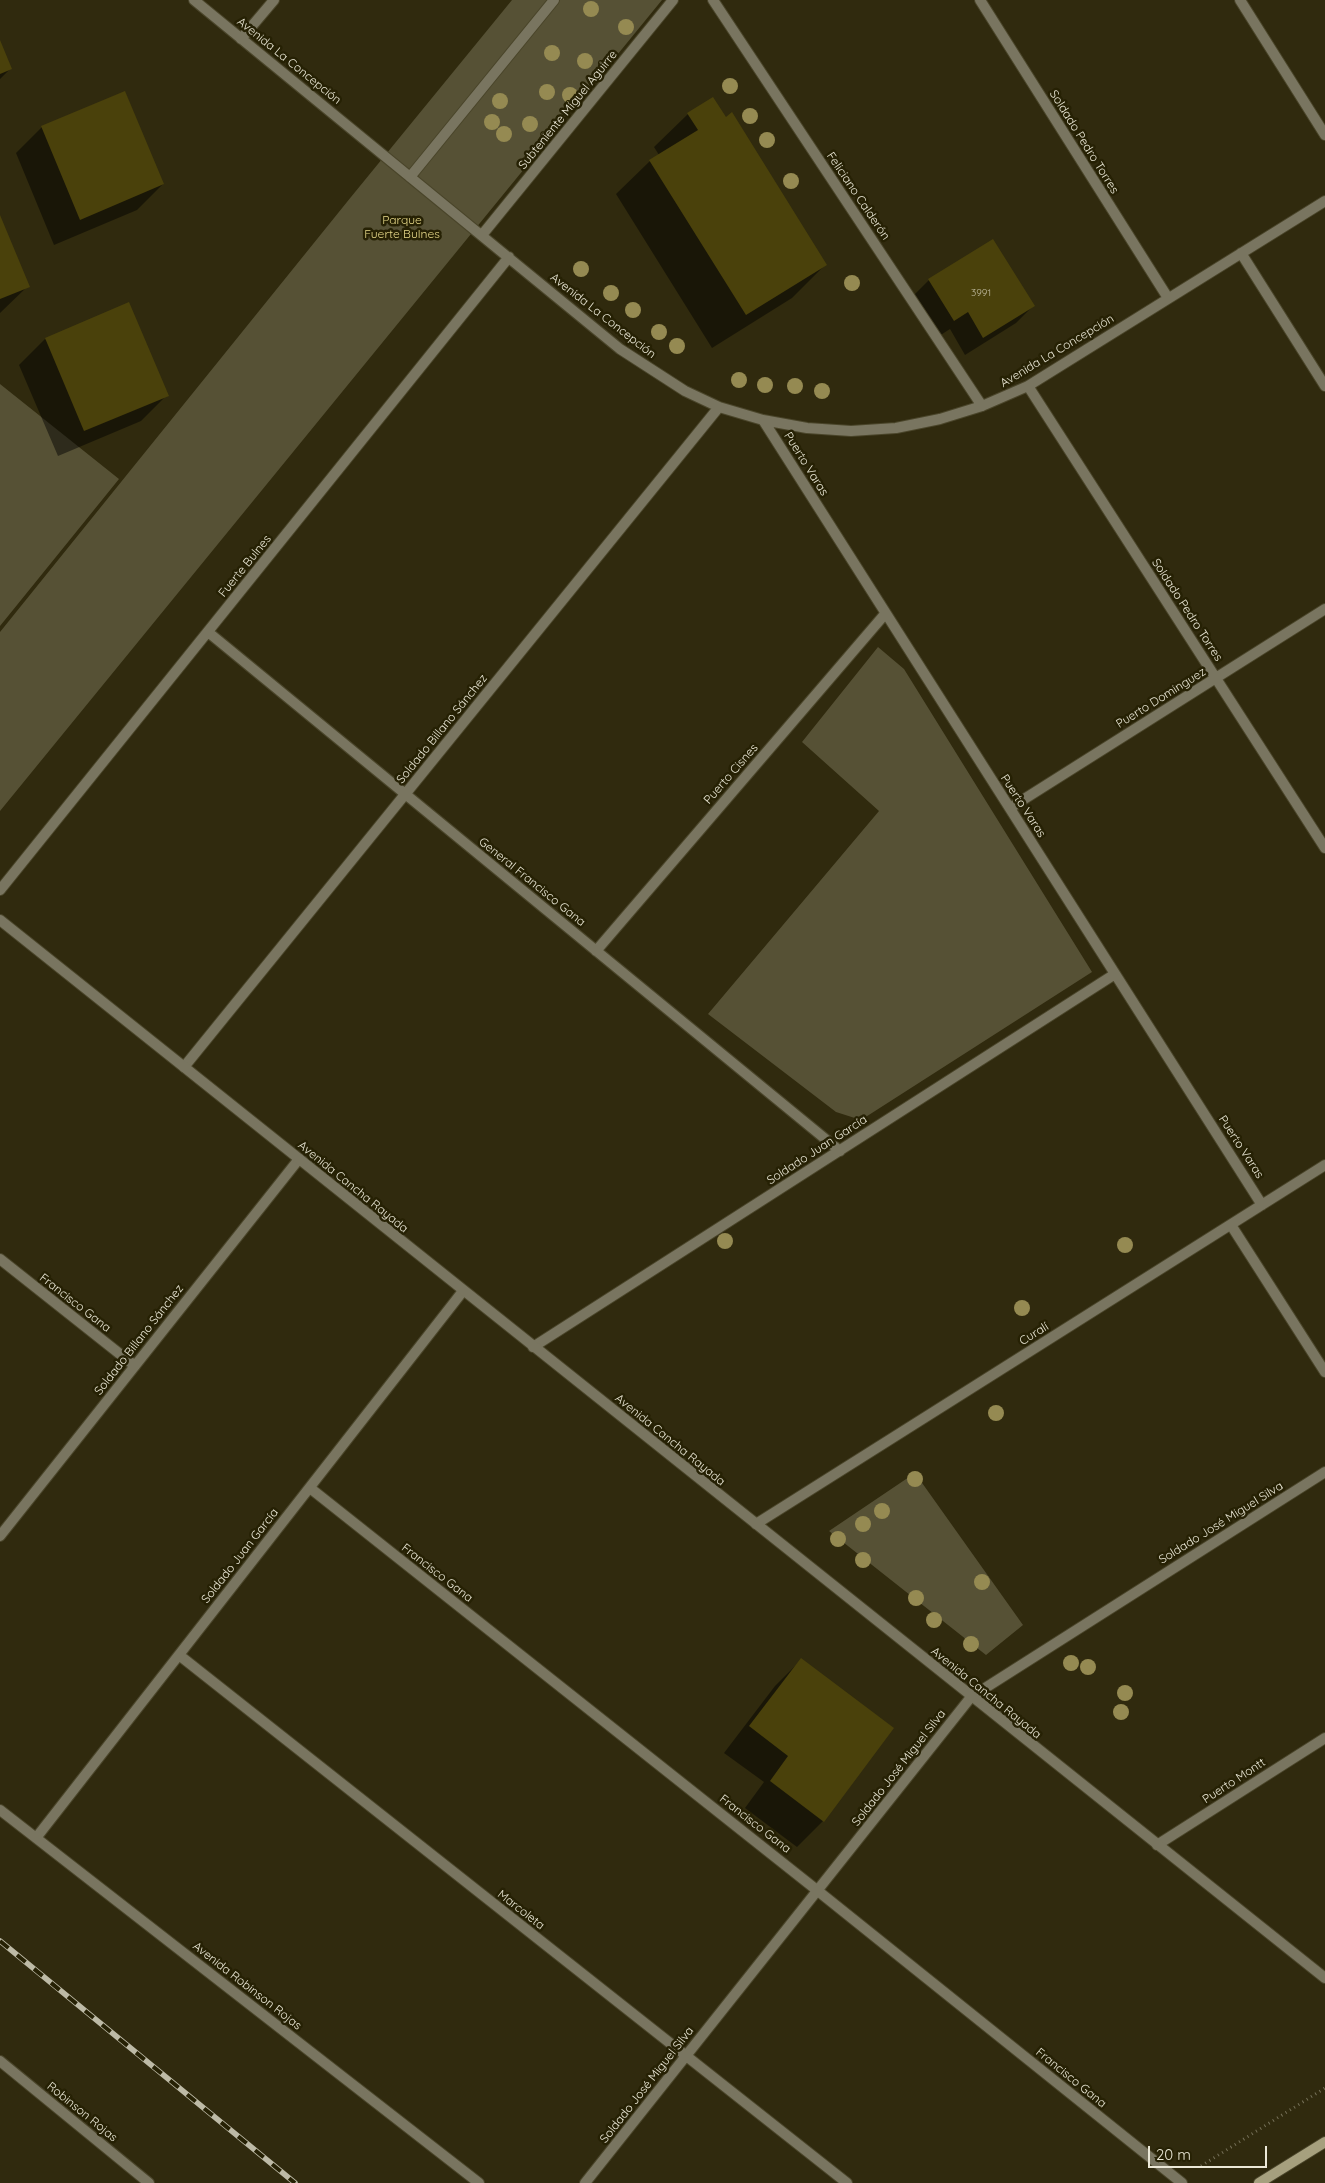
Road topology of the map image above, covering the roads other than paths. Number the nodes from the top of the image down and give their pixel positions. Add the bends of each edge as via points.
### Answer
1 (194, 0) edge
2 (274, 0) edge
3 (554, 0) edge
4 (673, 0) edge
5 (712, 0) edge
6 (980, 0) edge
7 (1240, 0) edge
8 (242, 39) junction
9 (1325, 135) edge
10 (410, 177) junction
11 (1325, 201) edge
12 (482, 235) junction
13 (1240, 253) junction
14 (509, 257) junction
15 (1168, 298) junction
16 (1028, 386) junction
17 (1325, 386) edge
18 (982, 406) junction
19 (719, 407) junction
20 (763, 420) junction
21 (1325, 609) edge
22 (885, 614) junction
23 (208, 632) junction
24 (1216, 678) junction
25 (406, 794) junction
26 (1010, 808) junction
27 (1325, 848) edge
28 (0, 890) edge
29 (0, 920) edge
30 (596, 951) junction
31 (1115, 974) junction
32 (184, 1067) junction
33 (840, 1151) junction
34 (299, 1159) junction
35 (1325, 1165) edge
36 (1262, 1205) junction
37 (1231, 1224) junction
38 (0, 1259) edge
39 (463, 1291) junction
40 (533, 1347) junction
41 (135, 1366) junction
42 (1325, 1372) edge
43 (1325, 1472) edge
44 (310, 1488) junction
45 (756, 1524) junction
46 (2, 1530) edge
47 (179, 1655) junction
48 (971, 1697) junction
49 (1325, 1738) edge
50 (0, 1810) edge
51 (36, 1838) junction
52 (1157, 1845) junction
53 (818, 1890) junction
54 (1325, 1978) edge
55 (686, 2056) junction
56 (0, 2061) edge
57 (1325, 2142) edge
58 (1180, 2181) edge
59 (149, 2183) edge
60 (479, 2183) edge
61 (585, 2183) edge
62 (848, 2183) edge
63 (1259, 2183) edge

1 - 8 street, Avenida La Concepción
2 - 8 street
3 - 10 street
4 - 12 street, Subteniente Miguel Aguirre
5 - 18 street, Feliciano Calderón
6 - 15 street, Soldado Pedro Torres
7 - 9 street
8 - 10 street, Avenida La Concepción
10 - 12 street, Avenida La Concepción
11 - 13 street, Avenida La Concepción
12 - 14 street, Avenida La Concepción
13 - 15 street, Avenida La Concepción
13 - 17 street
14 - 19 street, Avenida La Concepción via 628,354 685,392
14 - 23 street, Fuerte Bulnes
15 - 16 street, Avenida La Concepción
16 - 18 street, Avenida La Concepción
16 - 24 street, Soldado Pedro Torres
18 - 20 street, Avenida La Concepción via 896,428 851,431
19 - 20 street, Avenida La Concepción
19 - 25 street, Soldado Billano Sánchez
20 - 22 street, Puerto Varas
21 - 24 street, Puerto Dominguez
22 - 26 street, Puerto Varas
22 - 30 street, Puerto Cisnes
23 - 25 street, General Francisco Gana
23 - 28 street, Fuerte Bulnes
24 - 26 street, Puerto Dominguez
24 - 27 street, Soldado Pedro Torres
25 - 30 street, General Francisco Gana
25 - 32 street, Soldado Billano Sánchez
26 - 31 street, Puerto Varas
29 - 32 street, Avenida Cancha Rayada
30 - 33 street, General Francisco Gana
31 - 33 street, Soldado Juan García
31 - 36 street, Puerto Varas
32 - 34 street, Avenida Cancha Rayada
33 - 40 street, Soldado Juan García
34 - 39 street, Avenida Cancha Rayada
34 - 41 street, Soldado Billano Sánchez
35 - 36 street, Curalí
36 - 37 street, Curalí
37 - 42 street
37 - 45 street, Curalí
38 - 41 street, Francisco Gana
39 - 40 street, Avenida Cancha Rayada
39 - 44 street, Soldado Juan García
40 - 45 street, Avenida Cancha Rayada
41 - 46 street, Soldado Billano Sánchez
43 - 48 street, Soldado José Miguel Silva
44 - 47 street, Soldado Juan García
44 - 53 street, Francisco Gana
45 - 48 street, Avenida Cancha Rayada
47 - 51 street, Soldado Juan García
47 - 55 street, Marcoleta
48 - 52 street, Avenida Cancha Rayada
48 - 53 street, Soldado José Miguel Silva
49 - 52 street, Puerto Montt
50 - 51 street, Avenida Robinson Rojas
51 - 60 street, Avenida Robinson Rojas
52 - 54 street, Avenida Cancha Rayada
53 - 55 street, Soldado José Miguel Silva
53 - 58 street, Francisco Gana
55 - 61 street, Soldado José Miguel Silva
55 - 62 street, Marcoleta
56 - 59 street, Robinson Rojas
57 - 63 main road

